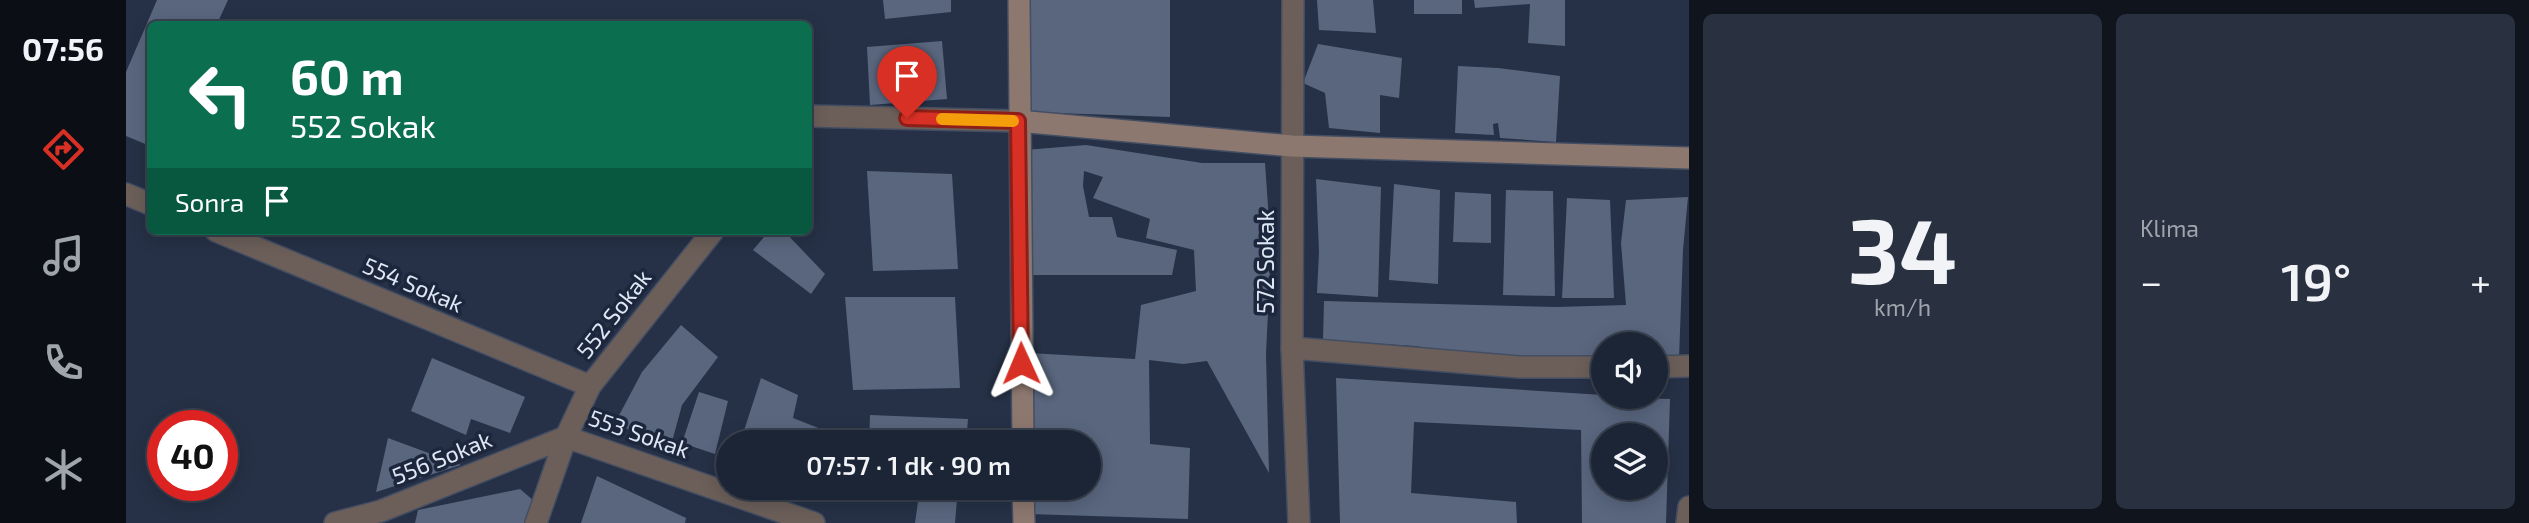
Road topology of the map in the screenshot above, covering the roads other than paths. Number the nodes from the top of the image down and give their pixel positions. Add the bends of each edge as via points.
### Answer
1 (1019, 0) edge
2 (1293, 0) edge
3 (812, 116) edge
4 (1018, 121) junction
5 (1292, 146) junction
6 (1689, 158) edge
7 (126, 194) edge
8 (147, 203) edge
9 (226, 235) edge
10 (710, 235) edge
11 (1292, 348) junction
12 (1668, 366) edge
13 (1689, 366) edge
14 (1591, 367) edge
15 (590, 386) junction
16 (1023, 430) edge
17 (566, 437) junction
18 (1023, 500) edge
19 (1689, 507) edge
20 (389, 517) edge
21 (335, 523) edge
22 (536, 523) edge
23 (814, 523) edge
24 (1024, 523) edge
25 (1298, 523) edge
26 (1687, 523) edge

1 - 4 street
2 - 5 street, 572 Sokak
3 - 4 street
4 - 5 street
4 - 16 street
5 - 6 street
5 - 11 street, 572 Sokak
7 - 8 street
9 - 15 street, 554 Sokak
10 - 15 street, 552 Sokak
11 - 14 street via 1519,367
11 - 25 street, 572 Sokak
12 - 13 street
15 - 17 street, 552 Sokak
17 - 20 street, 556 Sokak
17 - 22 street, 552 Sokak
17 - 23 street, 553 Sokak
18 - 24 street
19 - 26 street
20 - 21 street, 556 Sokak

